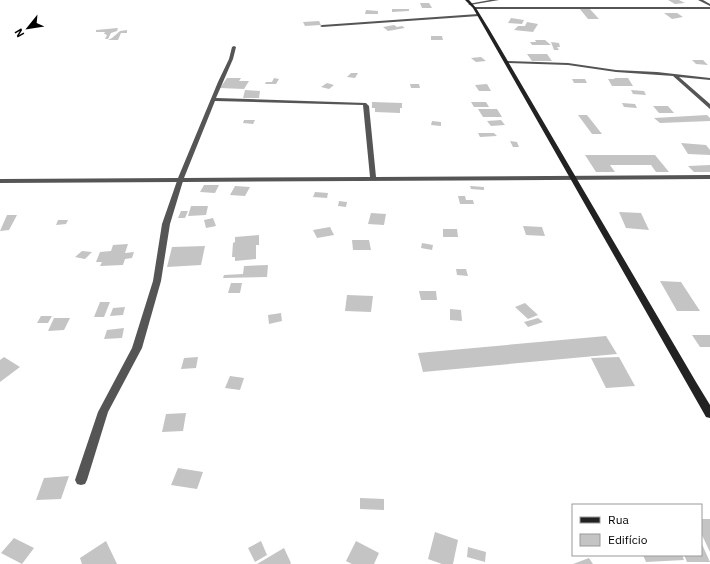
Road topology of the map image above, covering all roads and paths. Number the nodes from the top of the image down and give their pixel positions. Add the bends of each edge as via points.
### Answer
1 (497, 0) edge
2 (700, 0) edge
3 (470, 4) edge
4 (710, 7) edge
5 (478, 15) junction
6 (322, 26) dead end
7 (234, 47) dead end
8 (507, 62) junction
9 (675, 76) junction
10 (710, 79) edge
11 (213, 99) junction
12 (710, 107) edge
13 (710, 177) edge
14 (573, 178) junction
15 (373, 179) junction
16 (0, 181) edge
17 (180, 181) junction
18 (710, 414) edge
19 (81, 480) dead end

1 - 3 street
2 - 4 street
3 - 4 street
3 - 5 main road
5 - 6 street
5 - 8 main road
7 - 11 street
8 - 9 street via 568,64
8 - 14 main road
9 - 10 street
9 - 12 street
11 - 15 street via 364,104
11 - 17 street
13 - 14 street
14 - 15 street
14 - 18 main road
15 - 17 street
16 - 17 street
17 - 19 street via 166,224 157,281 137,348 103,412

